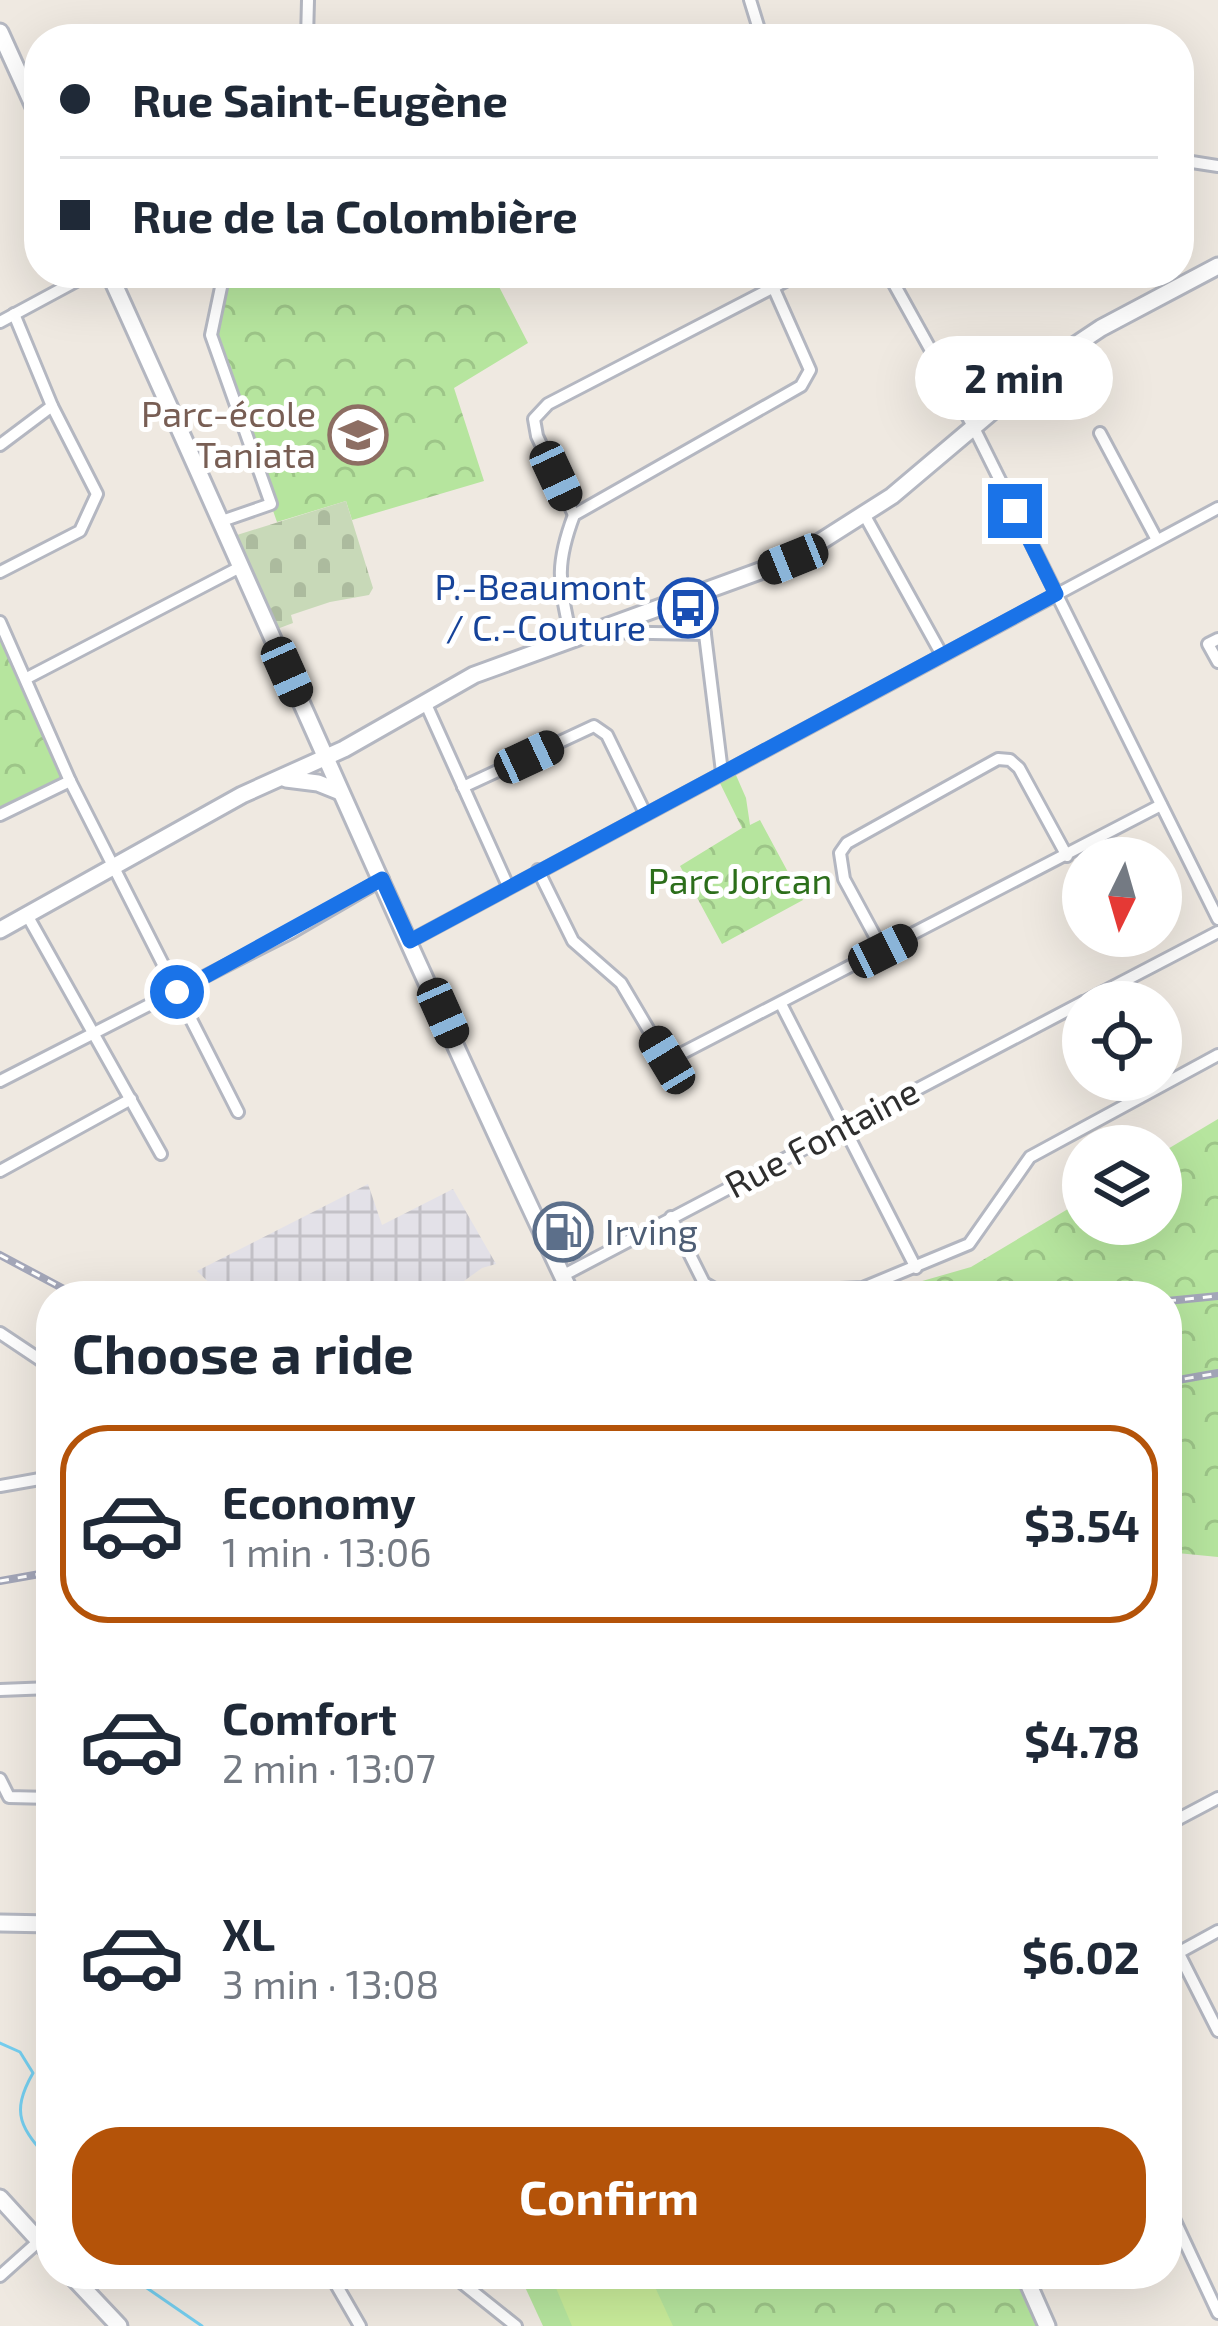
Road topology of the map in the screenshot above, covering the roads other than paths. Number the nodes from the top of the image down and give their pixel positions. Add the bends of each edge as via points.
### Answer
1 (0, 32) edge
2 (24, 85) edge
3 (63, 288) edge
4 (116, 288) edge
5 (221, 288) edge
6 (896, 288) edge
7 (1176, 288) edge
8 (774, 289) joint
9 (14, 314) junction
10 (0, 322) edge
11 (52, 406) junction
12 (974, 428) junction
13 (1100, 433) dead end
14 (0, 446) edge
15 (1218, 508) edge
16 (574, 515) junction
17 (865, 516) junction
18 (222, 521) junction
19 (1157, 540) junction
20 (242, 566) junction
21 (0, 572) edge
22 (700, 594) junction
23 (1056, 594) junction
24 (0, 622) edge
25 (589, 632) junction
26 (705, 634) junction
27 (571, 638) junction
28 (1218, 639) edge
29 (943, 655) junction
30 (1218, 662) edge
31 (27, 679) junction
32 (425, 702) junction
33 (324, 758) junction
34 (722, 772) junction
35 (283, 779) junction
36 (70, 782) junction
37 (463, 788) junction
38 (338, 791) junction
39 (1161, 805) junction
40 (645, 813) junction
41 (0, 815) edge
42 (1102, 837) edge
43 (1062, 847) edge
44 (1062, 859) edge
45 (113, 867) junction
46 (538, 870) junction
47 (382, 879) junction
48 (508, 886) junction
49 (27, 915) junction
50 (1218, 920) edge
51 (0, 930) edge
52 (1218, 932) edge
53 (410, 941) junction
54 (883, 951) junction
55 (1124, 981) edge
56 (177, 992) junction
57 (781, 1004) junction
58 (1062, 1013) edge
59 (93, 1034) junction
60 (1218, 1055) edge
61 (0, 1081) edge
62 (130, 1099) junction
63 (238, 1112) dead end
64 (844, 1127) junction
65 (161, 1154) dead end
66 (0, 1172) edge
67 (671, 1217) junction
68 (916, 1268) junction
69 (562, 1276) junction
70 (564, 1281) edge
71 (703, 1281) edge
72 (882, 1281) edge
73 (0, 1334) edge
74 (36, 1357) edge
75 (36, 1480) edge
76 (0, 1486) edge
77 (36, 1689) edge
78 (0, 1690) edge
79 (0, 1779) edge
80 (36, 1798) edge
81 (1218, 1798) edge
82 (1182, 1817) edge
83 (0, 1923) edge
84 (36, 1924) edge
85 (1218, 1931) edge
86 (1182, 1951) edge
87 (1182, 1971) edge
88 (1218, 2032) edge
89 (0, 2198) edge
90 (1182, 2236) edge
91 (36, 2238) edge
92 (36, 2254) edge
93 (0, 2276) edge
94 (84, 2289) edge
95 (338, 2289) edge
96 (470, 2289) edge
97 (1031, 2289) edge
98 (1218, 2313) edge
99 (119, 2326) edge
100 (359, 2326) edge
101 (516, 2326) edge
102 (1047, 2326) edge

1 - 2 main road
3 - 9 street
4 - 18 main road
5 - 18 street via 211,335 271,504
6 - 12 street
7 - 12 main road via 1053,360
8 - 16 street via 810,370 802,386
8 - 16 street via 548,404 534,419
9 - 10 street
9 - 11 street
11 - 14 street
11 - 21 street via 97,494 80,531
12 - 17 main road
12 - 23 street
13 - 19 street
15 - 19 street
16 - 27 street via 559,554
17 - 22 main road via 793,559
17 - 29 street
18 - 20 main road
19 - 23 street
20 - 31 street
20 - 33 main road
22 - 25 main road
22 - 26 street
23 - 29 street
23 - 39 street
24 - 31 street
25 - 26 street
25 - 27 main road
26 - 34 street
27 - 32 main road
28 - 30 street via 1208,644
29 - 34 street
31 - 36 street
32 - 33 main road
32 - 37 street
33 - 35 main road
33 - 38 main road
34 - 40 street
35 - 38 main road
35 - 45 main road
36 - 41 street
36 - 45 street
37 - 40 street via 594,726 607,735
37 - 48 street
38 - 47 main road
39 - 42 street
39 - 50 street
40 - 46 street
43 - 54 street via 1019,768 998,759 847,843 840,854 844,879
44 - 54 street
45 - 49 main road
45 - 56 street
46 - 48 street
46 - 57 street via 573,941 621,983 667,1060
47 - 53 main road
47 - 56 street
48 - 53 street
49 - 51 main road
49 - 59 street
52 - 55 street, Rue Fontaine
53 - 69 main road
54 - 57 street
56 - 59 street
56 - 63 street
57 - 64 street
58 - 64 street, Rue Fontaine
59 - 61 street
59 - 62 street
60 - 68 street via 1030,1156 969,1244
62 - 65 street
62 - 66 street
64 - 67 street, Rue Fontaine
64 - 68 street
67 - 69 street, Rue Fontaine
67 - 71 street
68 - 72 street
69 - 70 main road
73 - 74 street
75 - 76 street
77 - 78 street
79 - 80 street via 9,1797
81 - 82 street
83 - 84 main road
85 - 86 street
87 - 88 street
89 - 91 main road
90 - 98 street
92 - 93 street
94 - 99 main road
95 - 100 street
96 - 101 street
97 - 102 main road

